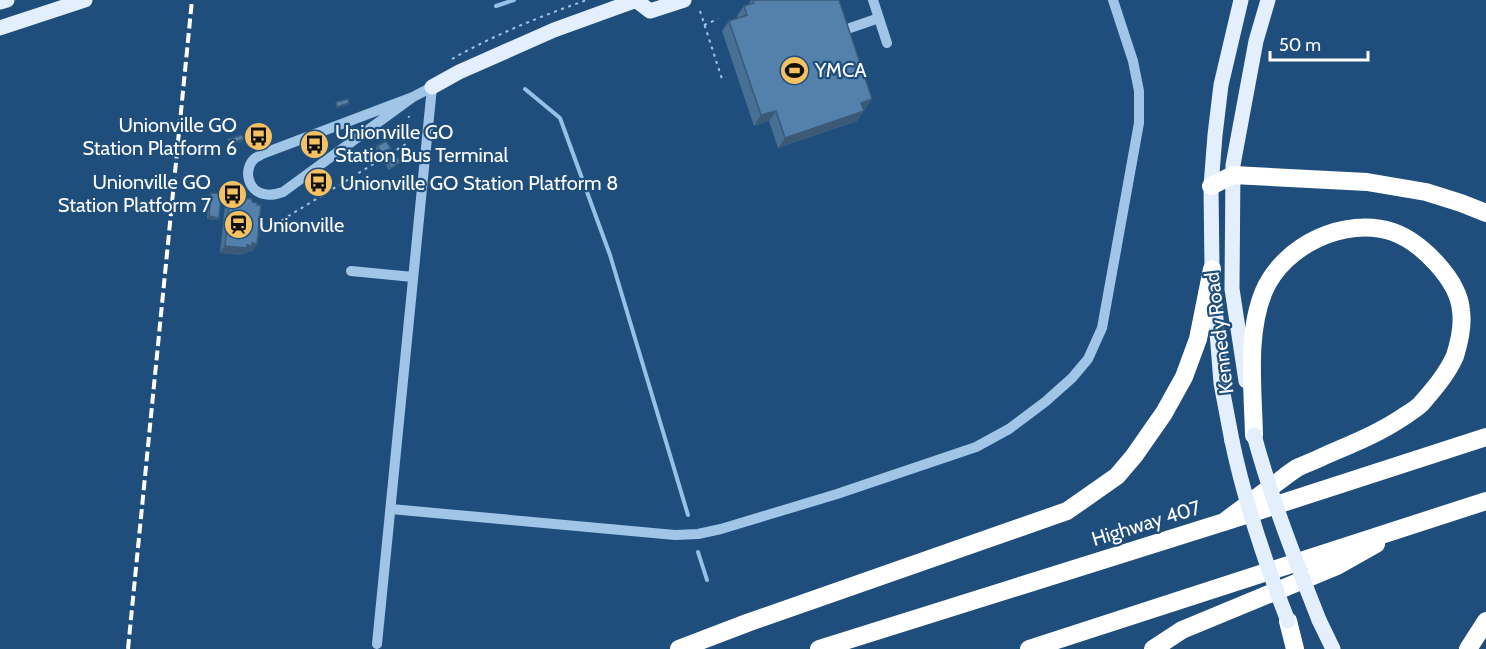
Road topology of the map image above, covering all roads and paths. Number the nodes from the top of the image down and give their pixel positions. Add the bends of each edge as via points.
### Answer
1 (8, 0) edge
2 (84, 0) edge
3 (637, 0) edge
4 (684, 0) edge
5 (873, 0) edge
6 (1113, 0) edge
7 (1241, 0) edge
8 (1268, 0) edge
9 (0, 2) edge
10 (700, 11) dead end
11 (879, 18) junction
12 (718, 19) dead end
13 (704, 25) junction
14 (0, 28) edge
15 (850, 28) edge
16 (887, 43) dead end
17 (722, 79) dead end
18 (432, 87) junction
19 (413, 97) junction
20 (1233, 175) junction
21 (1211, 186) junction
22 (1486, 213) edge
23 (1212, 269) junction
24 (351, 271) dead end
25 (413, 278) junction
26 (1254, 435) junction
27 (1486, 437) edge
28 (1486, 501) edge
29 (391, 509) junction
30 (1224, 522) junction
31 (1409, 526) junction
32 (1288, 621) junction
33 (1486, 621) edge
34 (377, 644) dead end
35 (679, 649) edge
36 (819, 649) edge
37 (1029, 649) edge
38 (1153, 649) edge
39 (1294, 649) edge
40 (1304, 649) edge
41 (1333, 649) edge
42 (1468, 649) edge

1 - 9 main road
2 - 14 main road
3 - 4 main road via 651,11
3 - 18 main road via 554,30
5 - 11 street
6 - 29 street via 1133,61 1139,91 1139,123 1102,328 1088,359 1072,378 1009,429 976,447 754,520 698,534 675,536
7 - 21 main road, Kennedy Road via 1221,85
8 - 20 main road, Kennedy Road via 1256,40
10 - 13 path
11 - 15 street
11 - 16 street
12 - 13 path
13 - 17 path
18 - 19 street
18 - 25 street
19 - 19 street via 262,154 249,165 249,182 263,194 283,192
20 - 21 highway
20 - 22 highway via 1367,182 1426,192
20 - 26 main road, Kennedy Road via 1232,289
21 - 23 main road, Kennedy Road
23 - 32 main road, Kennedy Road, bridge via 1221,383 1241,486
23 - 35 highway via 1198,339 1184,377 1164,413 1117,476 1067,510
24 - 25 street
25 - 29 street
26 - 30 highway via 1252,357 1257,315 1271,277 1282,264 1307,243 1336,231 1367,228 1392,232 1430,256 1456,292 1461,311 1455,355 1444,375 1419,406 1389,427 1298,468
26 - 41 main road, Kennedy Road, bridge via 1298,568
27 - 30 highway, Highway 407
28 - 31 highway
29 - 34 street
30 - 36 highway, Highway 407
31 - 37 highway
31 - 38 highway via 1337,566 1182,630
32 - 39 highway
32 - 40 main road, Kennedy Road
33 - 42 highway

